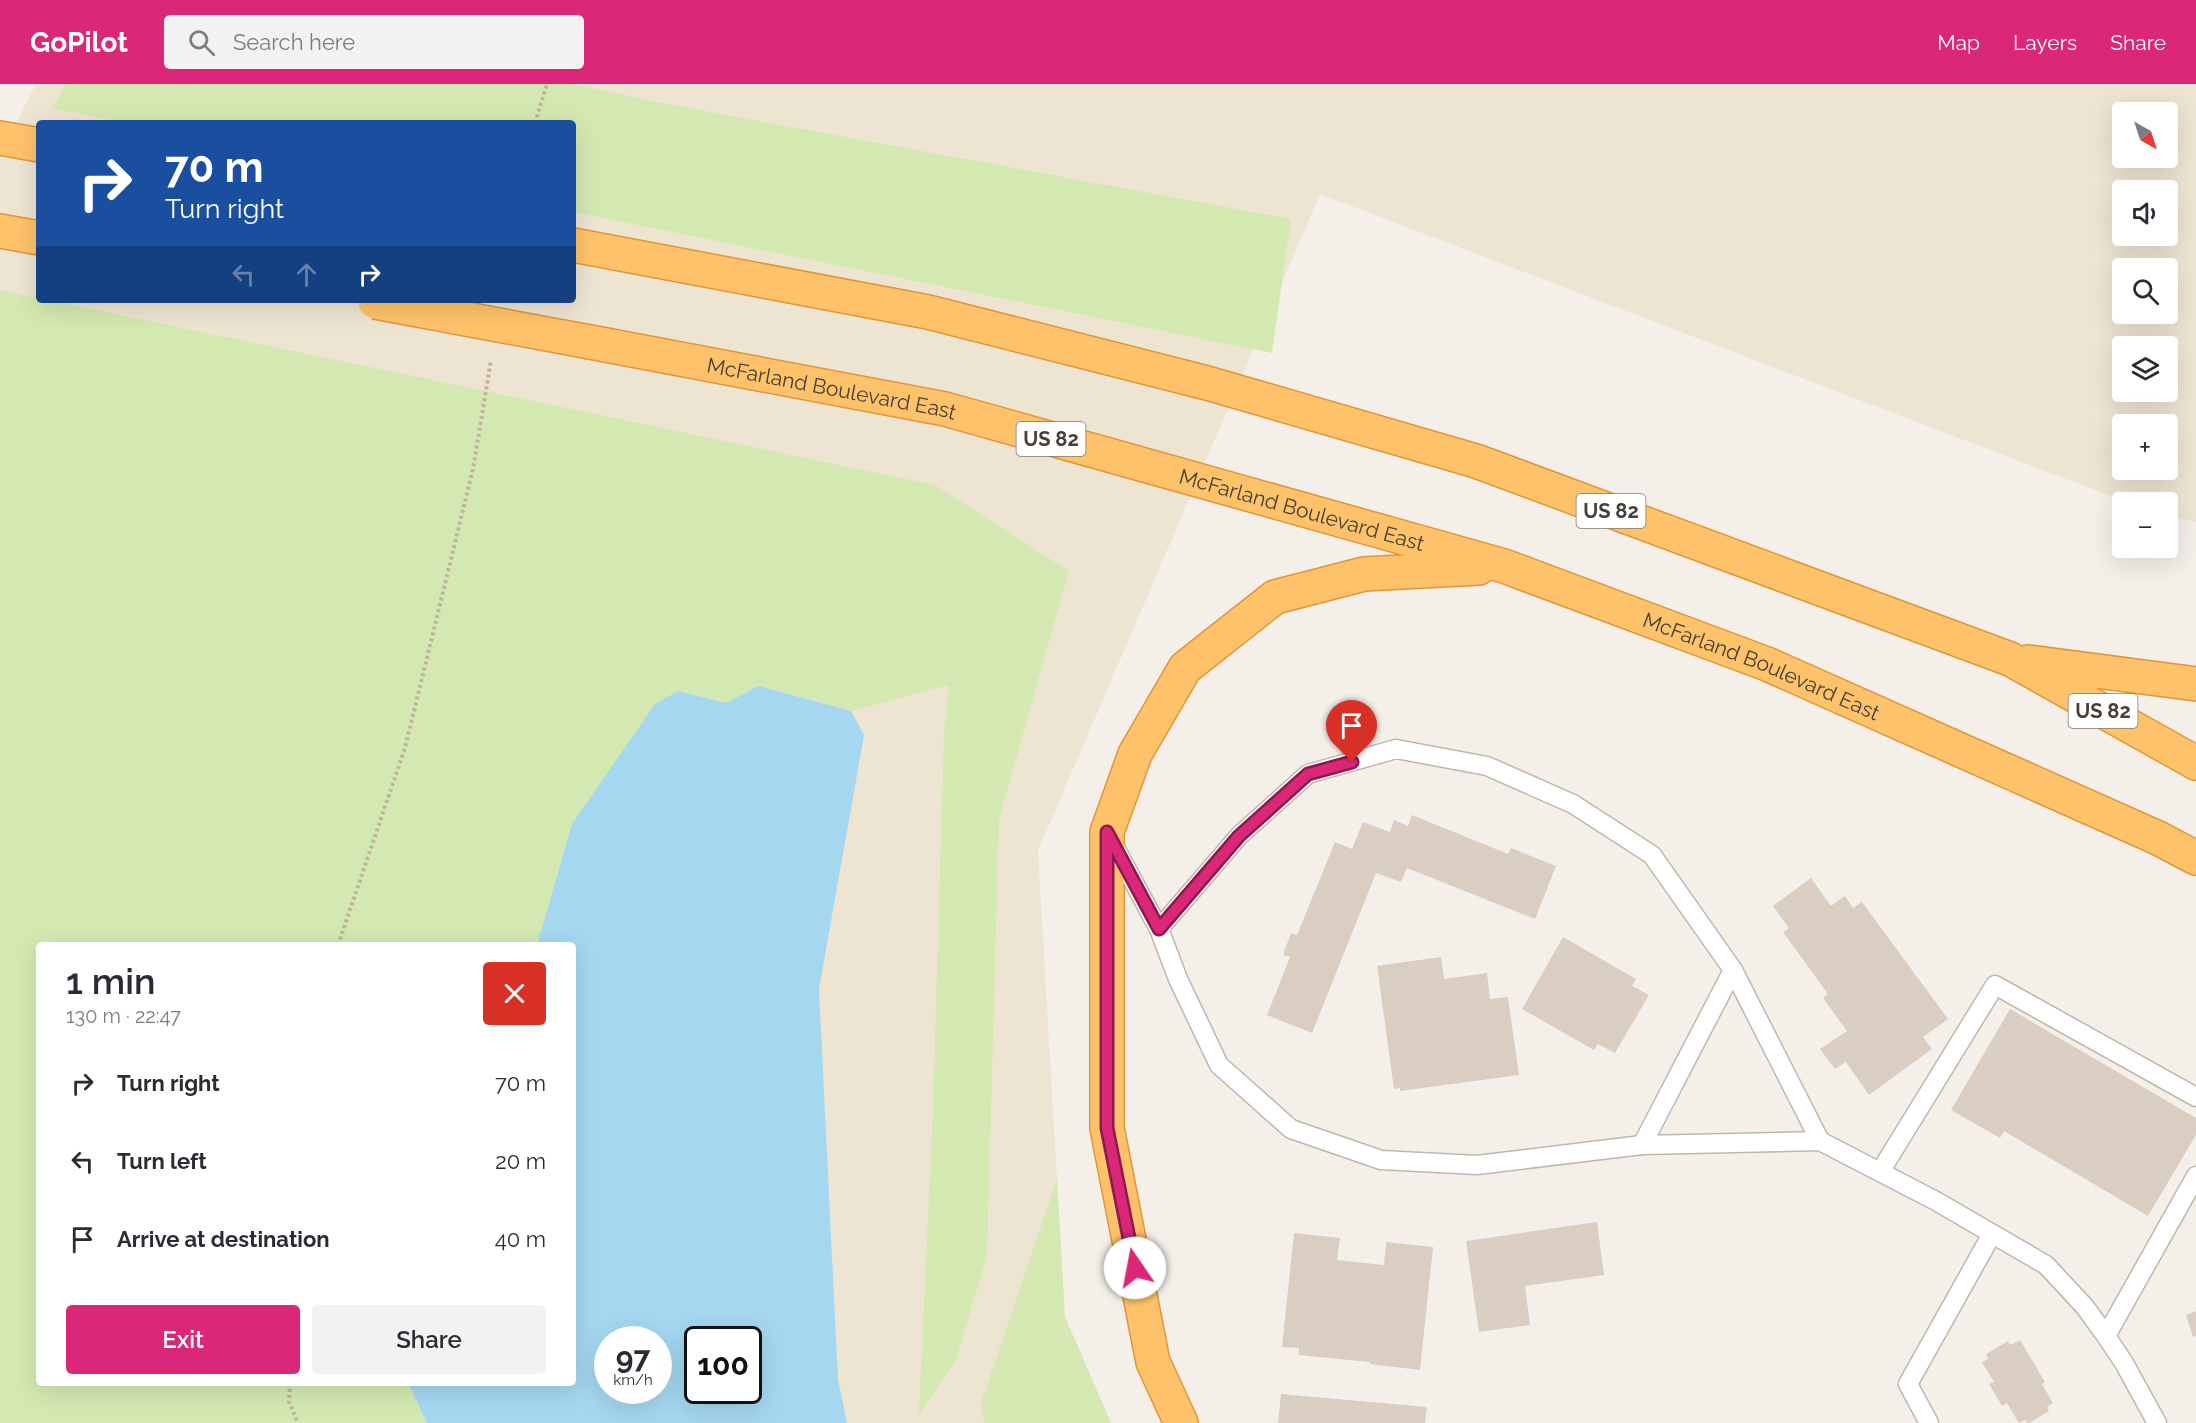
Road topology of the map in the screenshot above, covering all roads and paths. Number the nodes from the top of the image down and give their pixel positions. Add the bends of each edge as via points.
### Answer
1 (547, 84) edge
2 (536, 120) edge
3 (0, 138) edge
4 (36, 144) edge
5 (0, 231) edge
6 (36, 237) edge
7 (576, 246) edge
8 (381, 303) edge
9 (491, 356) dead end
10 (1504, 566) junction
11 (2010, 659) junction
12 (2196, 684) edge
13 (2196, 763) edge
14 (1107, 832) junction
15 (2196, 858) edge
16 (1159, 929) junction
17 (339, 942) edge
18 (1733, 969) junction
19 (2196, 1097) edge
20 (1820, 1141) junction
21 (1642, 1145) junction
22 (1880, 1172) junction
23 (2196, 1176) edge
24 (1992, 1234) junction
25 (2106, 1336) junction
26 (290, 1386) edge
27 (298, 1423) edge
28 (1181, 1423) edge
29 (1929, 1423) edge
30 (2157, 1423) edge

1 - 2 path
3 - 4 highway
5 - 6 highway
7 - 11 highway, US 82 via 928,312 1207,383 1464,457
8 - 10 highway, McFarland Boulevard East / US 82, bridge via 945,410
9 - 17 path via 473,469 405,748
10 - 14 highway via 1364,574 1275,597 1185,668 1135,754
10 - 15 highway, McFarland Boulevard East / US 82 via 1767,664
11 - 12 highway
11 - 13 highway, US 82
14 - 16 lane
14 - 28 highway via 1107,1128 1153,1362
16 - 18 lane via 1239,836 1308,774 1396,749 1487,766 1573,804 1652,855
16 - 21 lane via 1219,1065 1291,1130 1382,1160 1477,1165
18 - 20 lane
18 - 21 lane
19 - 22 lane via 1995,986
20 - 21 lane
20 - 22 lane
22 - 24 lane
23 - 25 lane
24 - 25 lane via 2046,1265
24 - 29 lane via 1908,1384
25 - 30 lane
26 - 27 path via 289,1402

